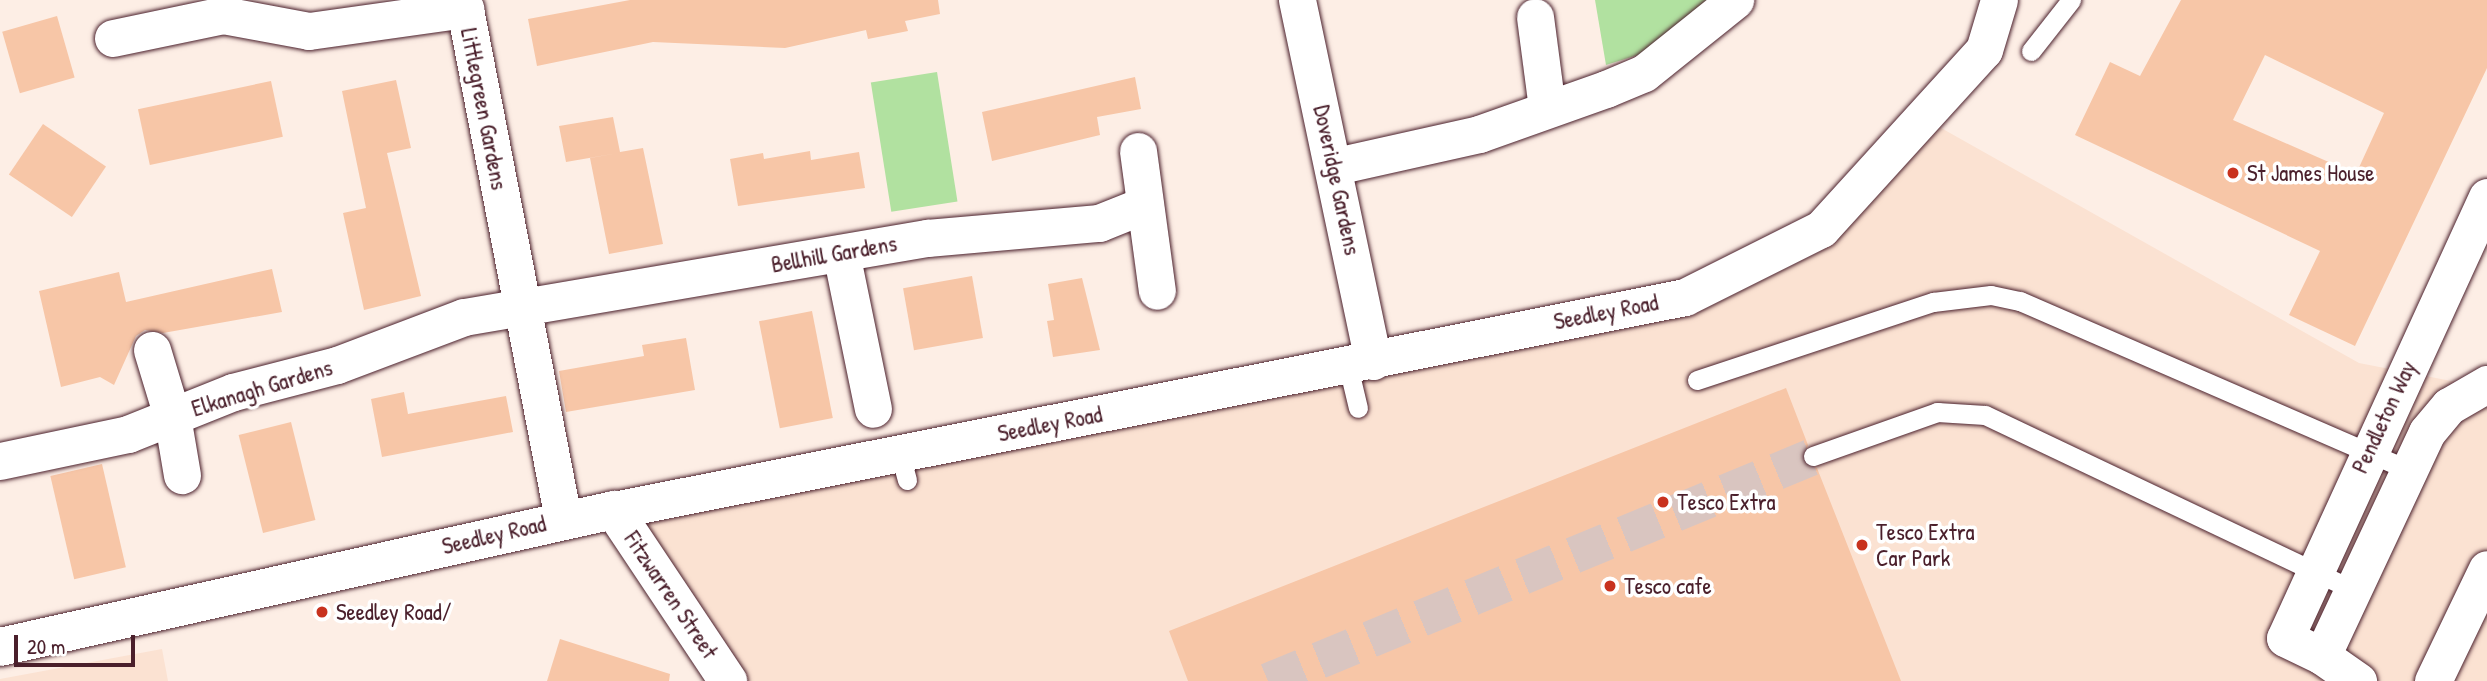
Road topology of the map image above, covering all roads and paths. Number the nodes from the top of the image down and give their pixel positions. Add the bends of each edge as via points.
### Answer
1 (1297, 0) edge
2 (1735, 0) edge
3 (2071, 0) edge
4 (465, 4) edge
5 (1997, 10) edge
6 (1535, 17) dead end
7 (113, 38) dead end
8 (2031, 51) dead end
9 (1547, 108) junction
10 (1138, 151) dead end
11 (1336, 166) junction
12 (2487, 197) edge
13 (1144, 205) junction
14 (842, 253) junction
15 (1157, 291) dead end
16 (522, 304) junction
17 (152, 350) dead end
18 (1361, 364) junction
19 (1697, 380) dead end
20 (2487, 384) edge
21 (1358, 408) dead end
22 (873, 409) dead end
23 (172, 416) junction
24 (2368, 450) junction
25 (1813, 456) tunnel mouth
26 (0, 461) edge
27 (2407, 469) junction
28 (182, 475) dead end
29 (614, 510) junction
30 (563, 519) junction
31 (2487, 569) edge
32 (2315, 570) junction
33 (2353, 589) junction
34 (0, 647) edge
35 (2322, 656) junction
36 (729, 681) edge
37 (2358, 681) edge
38 (2433, 681) edge

1 - 11 street, Doveridge Gardens
2 - 9 street via 1644,73
3 - 8 lane
4 - 7 street, Littlegreen Gardens via 309,31 223,15
4 - 16 street, Littlegreen Gardens
5 - 18 street, Seedley Road via 1984,50 1941,99 1821,229 1781,253 1685,297
6 - 9 street
9 - 11 street via 1479,134
10 - 13 street
11 - 18 street, Doveridge Gardens
12 - 24 street, Pendleton Way
13 - 14 street, Bellhill Gardens via 1099,223 927,238
13 - 15 street
14 - 16 street, Bellhill Gardens
14 - 22 street
16 - 23 street, Elkanagh Gardens via 464,317 337,365 233,392
16 - 30 street, Littlegreen Gardens
17 - 23 street
18 - 21 lane
18 - 29 street, Seedley Road via 903,467
19 - 24 lane via 1933,302 1991,296 2020,301
20 - 27 street via 2449,406 2427,432
23 - 26 street, Elkanagh Gardens via 128,434
23 - 28 street
24 - 27 lane
24 - 32 street, Pendleton Way
25 - 32 lane via 1937,412 1985,415
27 - 33 street
29 - 30 street, Seedley Road
29 - 36 street, Fitzwarren Street
30 - 34 street, Seedley Road
31 - 38 street
32 - 33 lane
32 - 35 street, Pendleton Way via 2285,638
33 - 35 street
35 - 37 street

